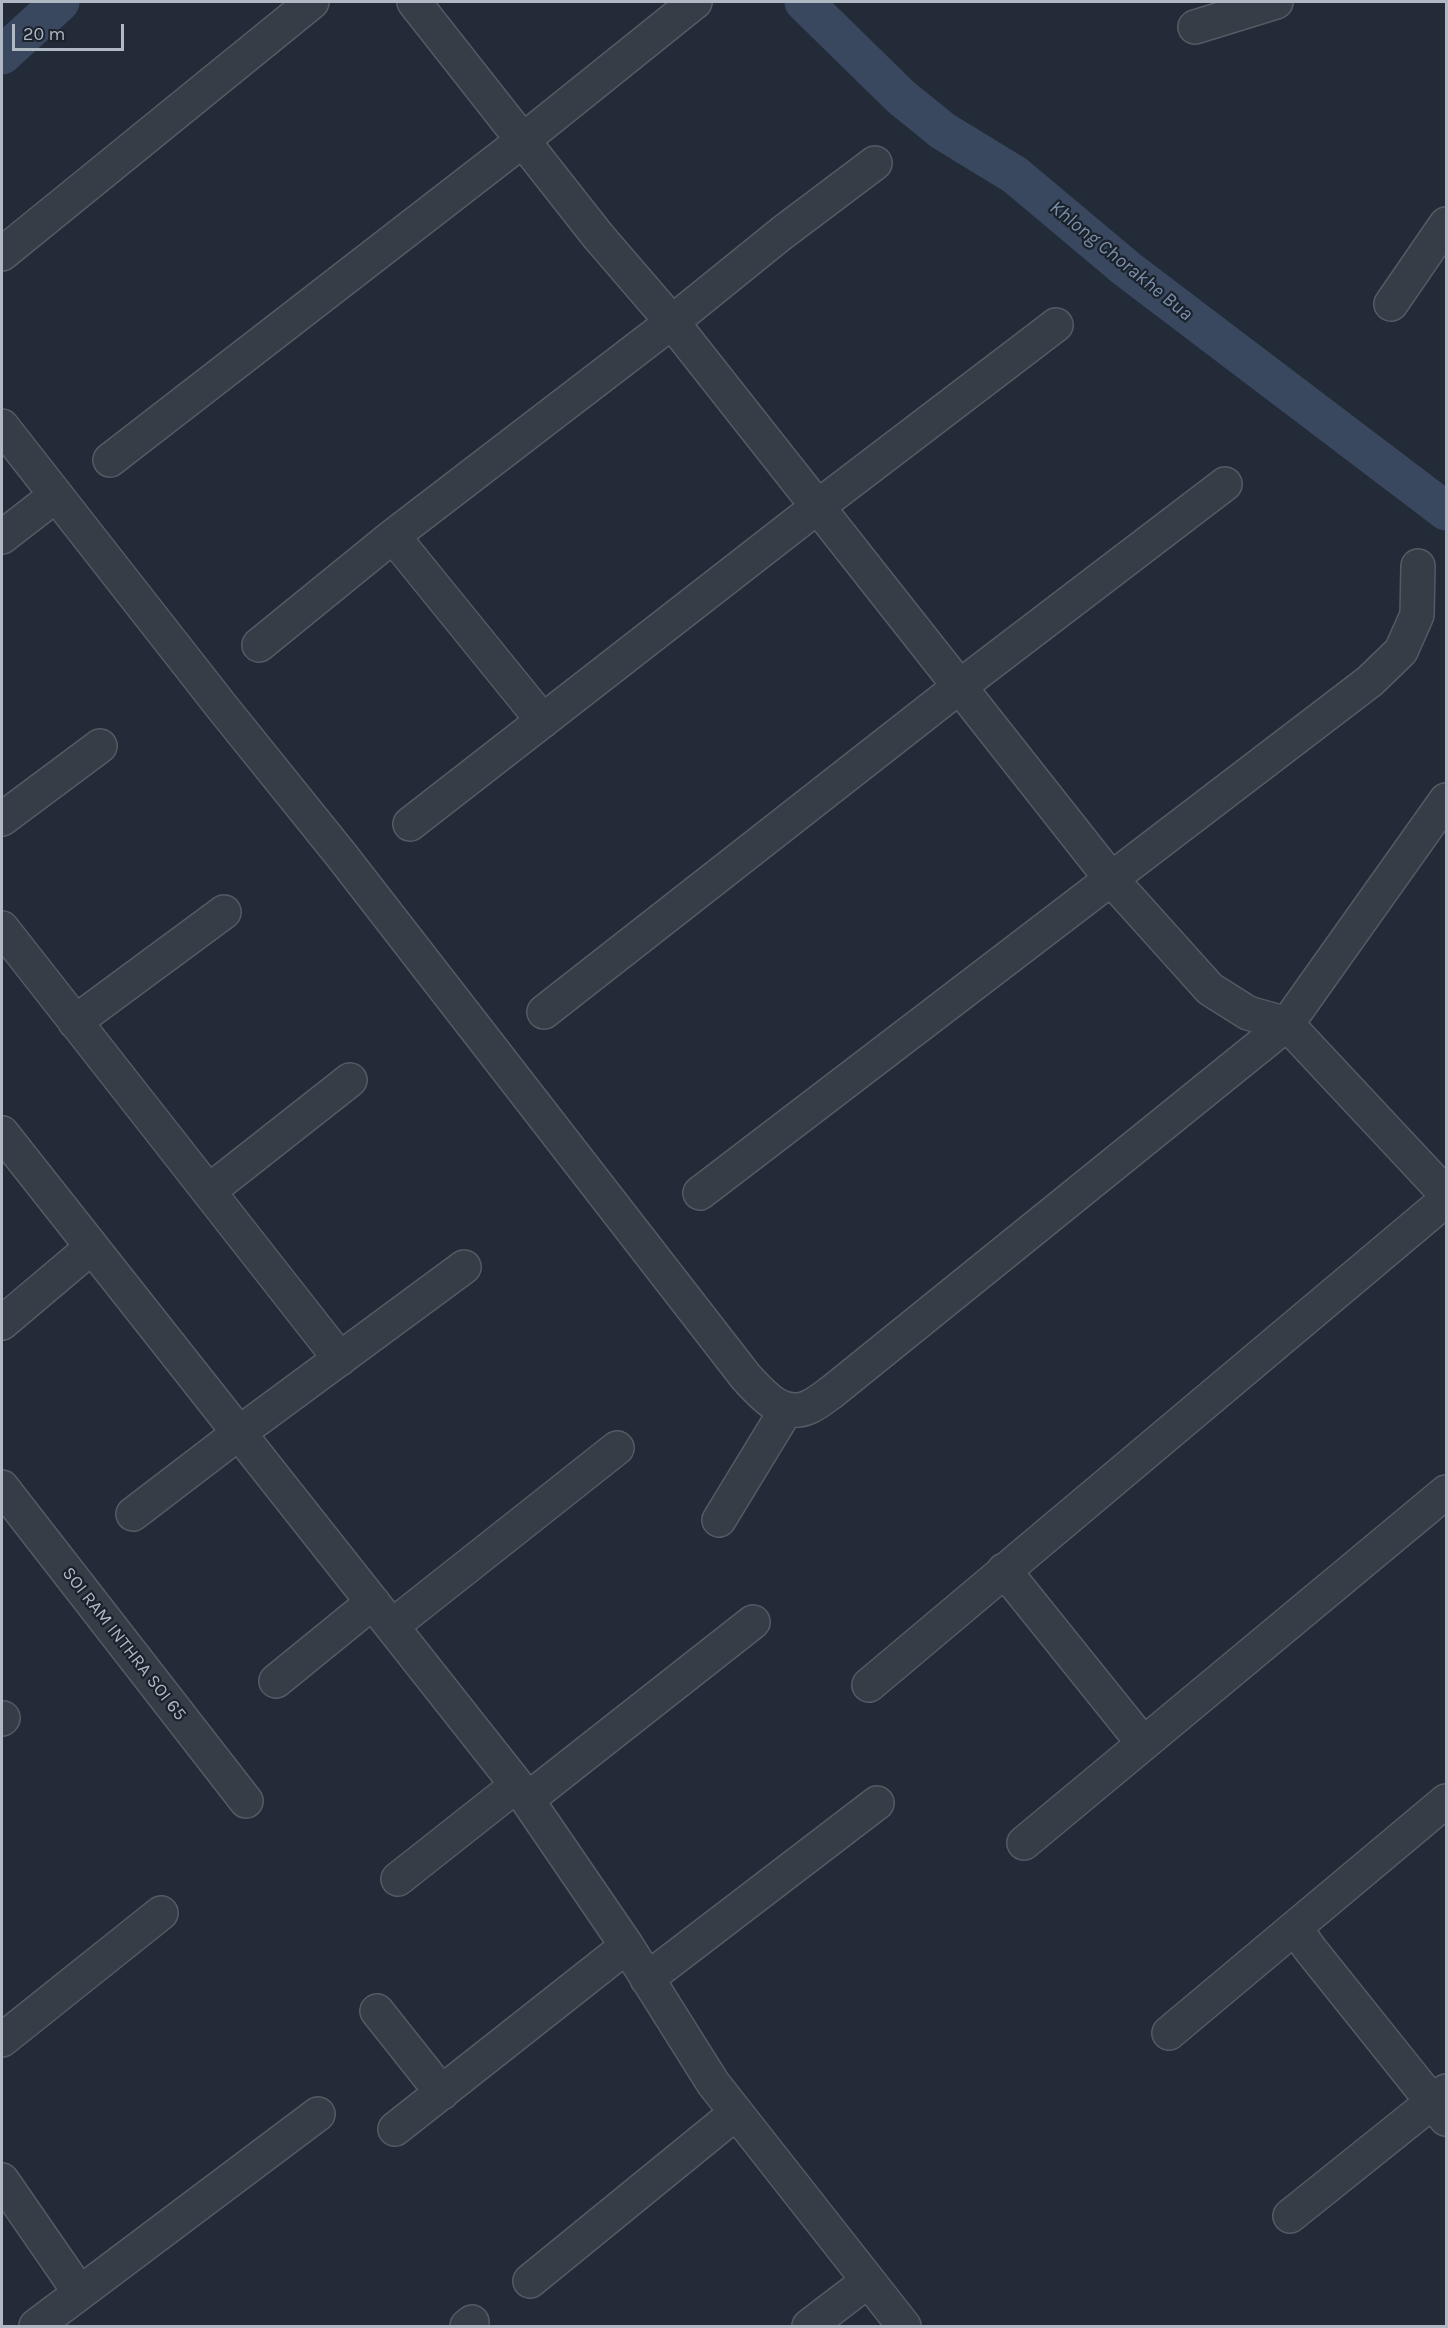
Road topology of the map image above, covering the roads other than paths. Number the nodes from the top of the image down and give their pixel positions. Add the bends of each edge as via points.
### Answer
1 (312, 2) edge
2 (414, 2) edge
3 (695, 2) edge
4 (1276, 2) edge
5 (1195, 27) dead end
6 (522, 141) junction
7 (875, 163) dead end
8 (1446, 224) edge
9 (2, 254) edge
10 (1391, 304) dead end
11 (672, 322) junction
12 (1056, 325) dead end
13 (2, 426) edge
14 (110, 460) dead end
15 (1225, 484) dead end
16 (55, 496) junction
17 (816, 508) junction
18 (393, 536) junction
19 (2, 537) edge
20 (1418, 566) dead end
21 (260, 645) dead end
22 (959, 687) junction
23 (543, 721) junction
24 (100, 746) dead end
25 (1446, 800) edge
26 (2, 819) edge
27 (410, 824) dead end
28 (1112, 880) junction
29 (224, 912) dead end
30 (2, 928) edge
31 (544, 1012) dead end
32 (75, 1022) junction
33 (1287, 1024) junction
34 (350, 1080) dead end
35 (2, 1133) edge
36 (209, 1191) junction
37 (700, 1193) dead end
38 (1446, 1194) edge
39 (1446, 1200) edge
40 (92, 1247) junction
41 (464, 1267) dead end
42 (2, 1323) edge
43 (340, 1359) junction
44 (786, 1410) junction
45 (239, 1433) junction
46 (617, 1448) dead end
47 (2, 1487) edge
48 (1446, 1492) edge
49 (133, 1514) dead end
50 (719, 1520) dead end
51 (1004, 1570) junction
52 (382, 1614) junction
53 (753, 1623) dead end
54 (276, 1681) dead end
55 (869, 1685) dead end
56 (1143, 1743) junction
57 (522, 1792) junction
58 (246, 1801) dead end
59 (1446, 1801) edge
60 (877, 1803) dead end
61 (1024, 1843) dead end
62 (398, 1879) dead end
63 (160, 1913) dead end
64 (1295, 1928) junction
65 (627, 1946) junction
66 (648, 1979) junction
67 (377, 2011) dead end
68 (1169, 2033) dead end
69 (2, 2040) edge
70 (442, 2093) junction
71 (1442, 2104) edge
72 (736, 2113) junction
73 (318, 2114) dead end
74 (395, 2129) dead end
75 (2, 2180) edge
76 (1290, 2216) dead end
77 (530, 2281) dead end
78 (868, 2281) junction
79 (80, 2293) junction
80 (36, 2326) edge
81 (809, 2326) edge
82 (904, 2326) edge

1 - 9 street
2 - 6 street
3 - 6 street
4 - 5 street
6 - 11 street
6 - 14 street
7 - 11 street
8 - 10 street
11 - 17 street
11 - 18 street
12 - 17 street
13 - 16 street
15 - 22 street
16 - 19 street
16 - 44 street via 342,856 746,1377 767,1400
17 - 22 street
17 - 23 street
18 - 21 street
18 - 23 street
20 - 28 street via 1417,615 1401,651 1370,681
22 - 28 street
22 - 31 street
23 - 27 street
24 - 26 street
25 - 33 street
28 - 33 street via 1210,989 1248,1013
28 - 37 street
29 - 32 street
30 - 32 street
32 - 36 street
33 - 38 street
33 - 44 street via 833,1391 808,1407
34 - 36 street
35 - 40 street
36 - 43 street
39 - 51 street
40 - 42 street
40 - 45 street
41 - 43 street
43 - 45 street
44 - 50 street
45 - 49 street
45 - 52 street
46 - 52 street
47 - 58 street, SOI RAM INTHRA SOI 65
48 - 56 street
51 - 55 street
51 - 56 street
52 - 54 street
52 - 57 street
53 - 57 street
56 - 61 street
57 - 62 street
57 - 65 street
59 - 64 street
60 - 66 street
63 - 69 street
64 - 68 street
64 - 71 street
65 - 66 street
65 - 70 street
66 - 72 street via 712,2083
67 - 70 street
70 - 74 street
71 - 76 street
72 - 77 street
72 - 78 street
73 - 79 street
75 - 79 street
78 - 81 street
78 - 82 street
79 - 80 street

